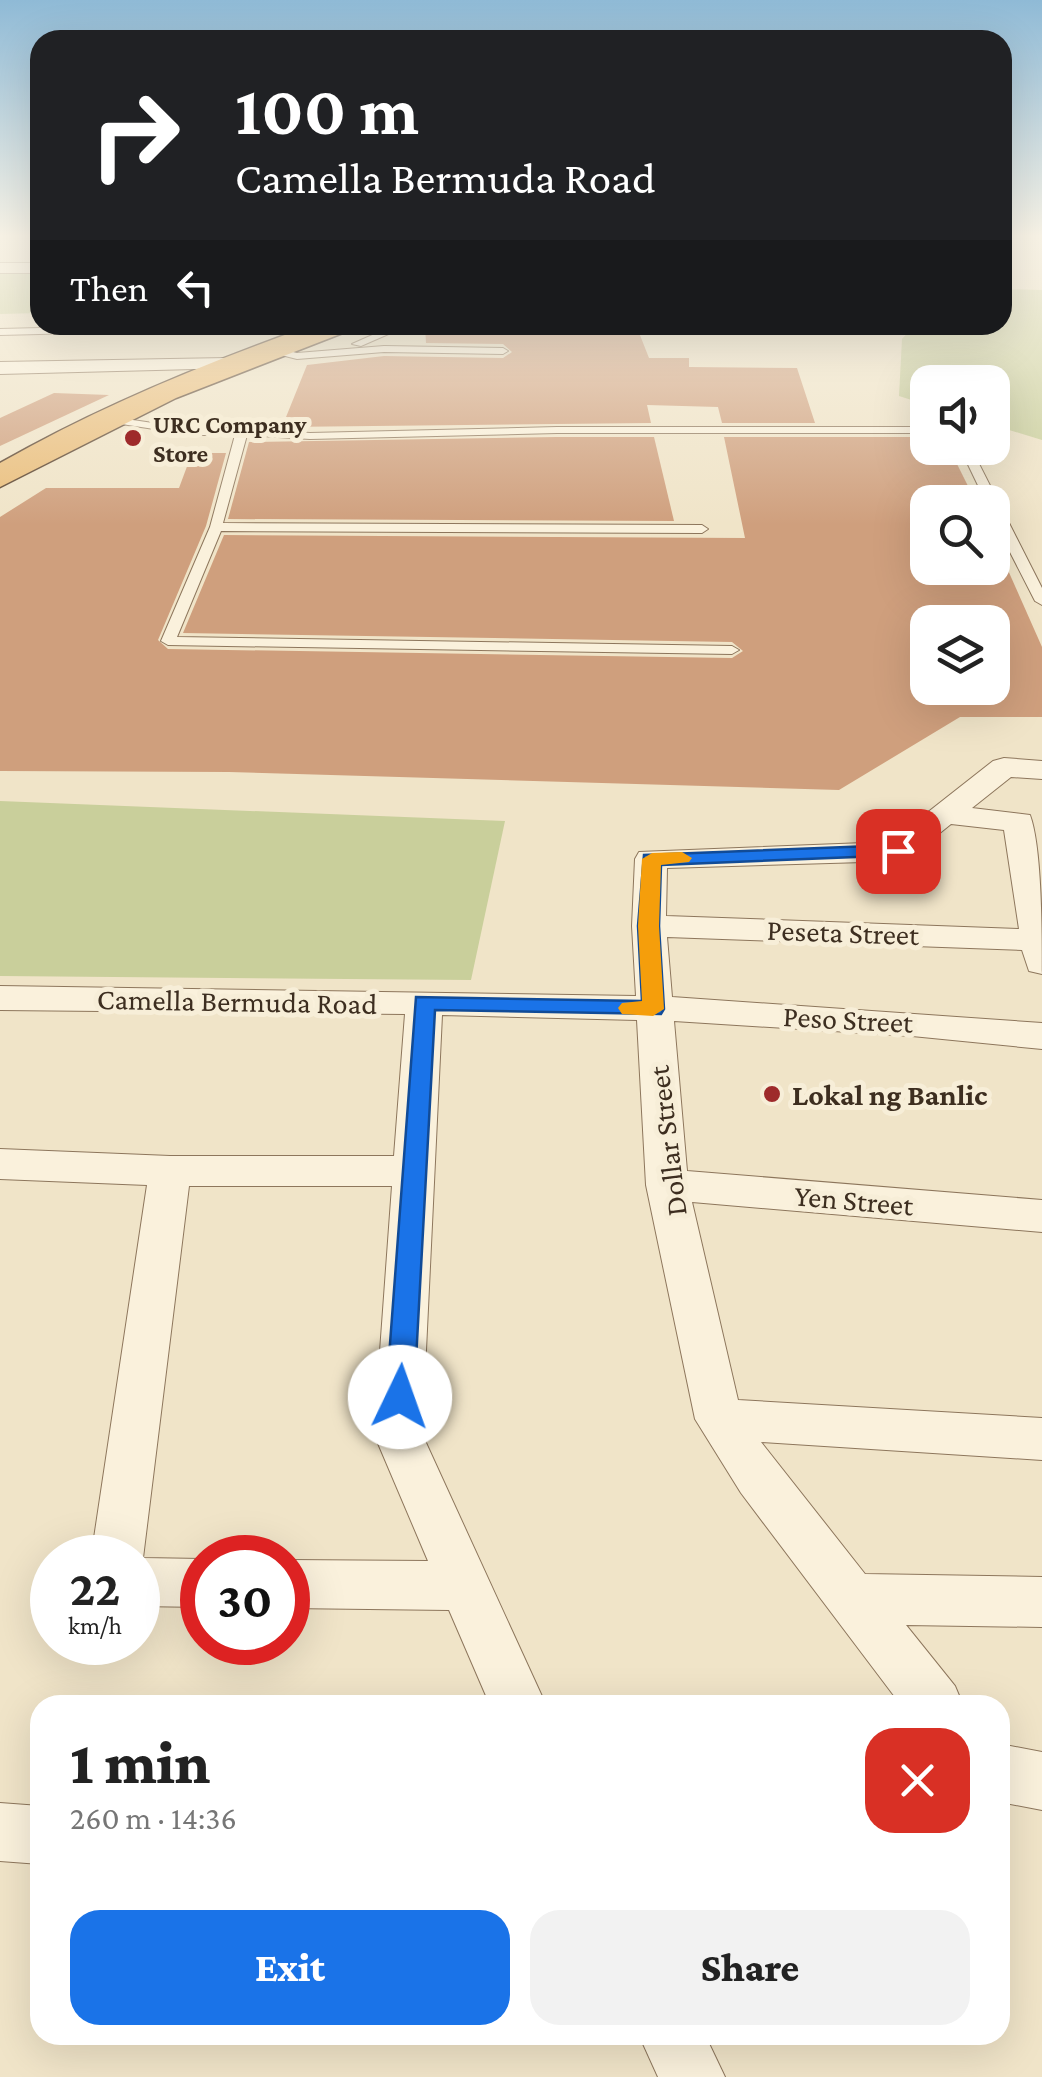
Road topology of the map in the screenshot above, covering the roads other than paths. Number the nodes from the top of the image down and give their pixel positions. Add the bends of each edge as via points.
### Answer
1 (0, 332) edge
2 (30, 333) edge
3 (164, 335) edge
4 (358, 335) edge
5 (273, 337) edge
6 (503, 351) dead end
7 (227, 364) junction
8 (0, 368) edge
9 (106, 418) junction
10 (910, 430) edge
11 (242, 431) junction
12 (0, 477) edge
13 (216, 527) junction
14 (702, 528) dead end
15 (1010, 539) edge
16 (1042, 602) edge
17 (732, 650) dead end
18 (1042, 770) edge
19 (942, 814) junction
20 (648, 926) junction
21 (1040, 951) edge
22 (0, 998) edge
23 (424, 1002) junction
24 (653, 1009) junction
25 (1042, 1036) edge
26 (0, 1164) edge
27 (170, 1171) junction
28 (414, 1171) junction
29 (667, 1185) junction
30 (1042, 1216) edge
31 (719, 1419) junction
32 (1042, 1439) edge
33 (120, 1535) edge
34 (310, 1584) edge
35 (465, 1586) junction
36 (856, 1599) junction
37 (1042, 1602) edge
38 (514, 1695) edge
39 (928, 1695) edge
40 (1010, 1775) edge
41 (1042, 1781) edge
42 (0, 1832) edge
43 (30, 1834) edge
44 (677, 2045) edge
45 (692, 2077) edge

1 - 2 lane
3 - 5 lane
4 - 6 lane
5 - 7 highway
7 - 8 street
7 - 9 highway
9 - 11 lane via 193,432
9 - 12 highway
10 - 11 lane via 310,436
11 - 13 lane
13 - 14 lane
13 - 17 lane via 168,642
15 - 16 lane
18 - 19 street, Dollar Street via 1004,767
19 - 20 street, Dollar Street via 898,851 652,859
19 - 21 street via 1020,822
20 - 21 street, Peseta Street
20 - 24 street, Dollar Street
22 - 23 street, Camella Bermuda Road
23 - 24 street, Camella Bermuda Road
23 - 28 street
24 - 25 street, Peso Street via 898,1020
24 - 29 street, Dollar Street
26 - 27 street
27 - 28 street
27 - 33 street
28 - 35 street via 398,1434
29 - 30 street, Yen Street
29 - 31 street, Dollar Street
31 - 32 street
31 - 36 street, Dollar Street
34 - 35 street
35 - 38 street
36 - 37 street
36 - 39 street, Dollar Street
40 - 41 street
42 - 43 street
44 - 45 street

